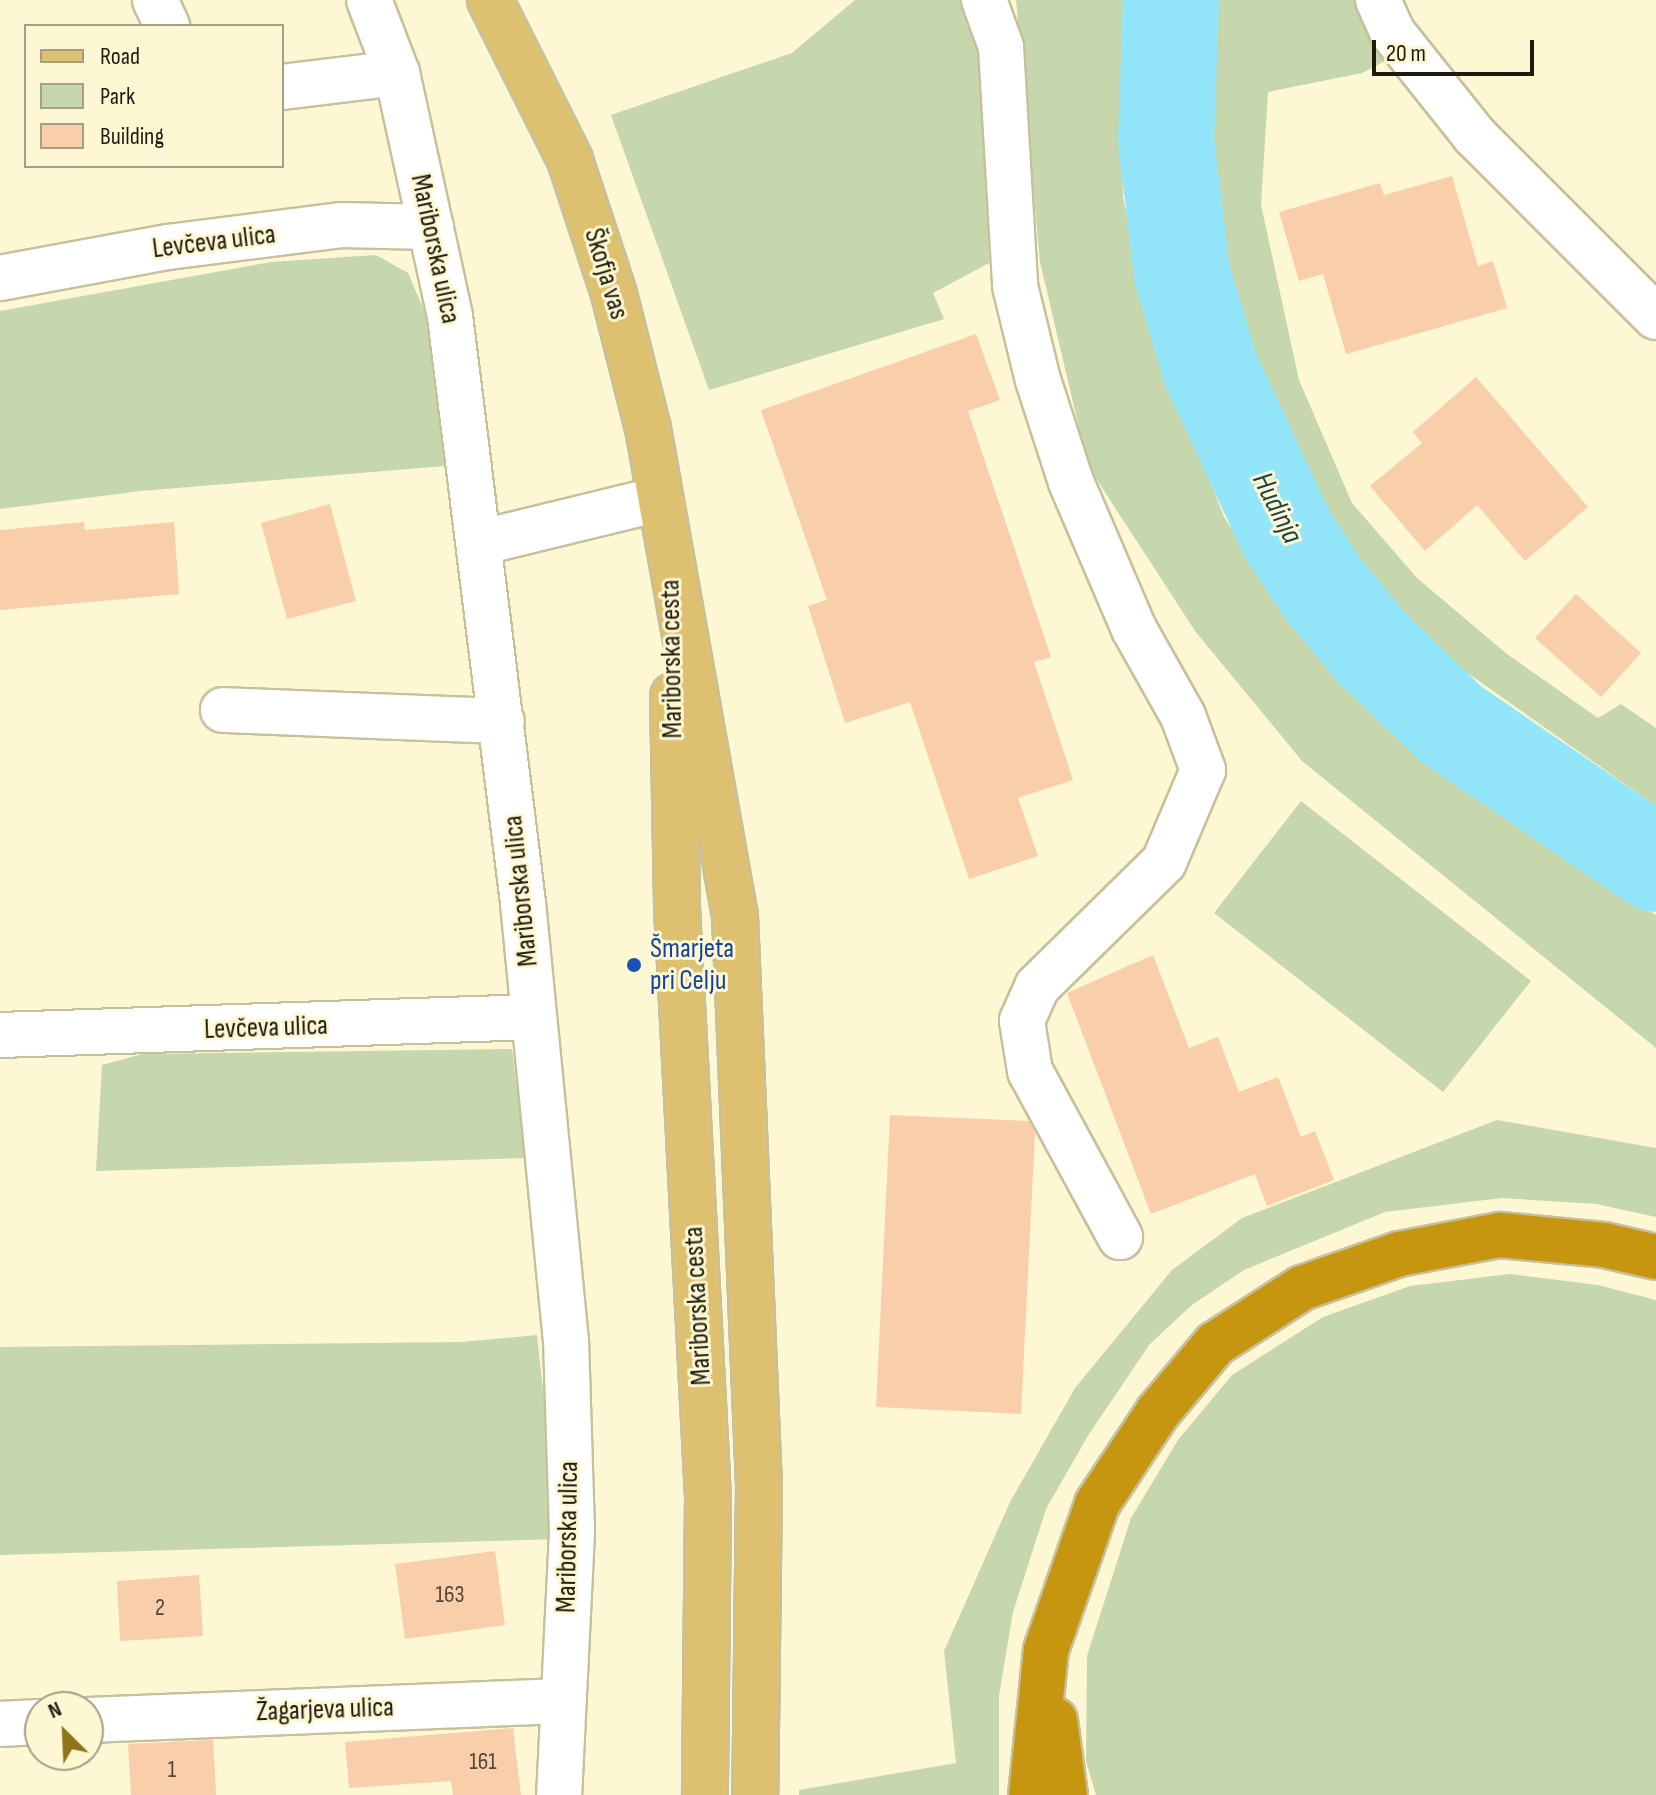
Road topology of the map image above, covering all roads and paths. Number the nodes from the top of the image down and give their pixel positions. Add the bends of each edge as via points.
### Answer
1 (155, 0) edge
2 (369, 0) edge
3 (490, 0) edge
4 (984, 0) edge
5 (1378, 0) edge
6 (166, 24) edge
7 (397, 73) junction
8 (284, 87) edge
9 (431, 227) junction
10 (0, 278) edge
11 (1656, 317) edge
12 (660, 499) junction
13 (479, 543) junction
14 (670, 566) junction
15 (223, 710) dead end
16 (502, 721) junction
17 (533, 1017) junction
18 (0, 1035) edge
19 (1120, 1237) dead end
20 (1656, 1257) edge
21 (1046, 1650) junction
22 (562, 1701) junction
23 (104, 1719) edge
24 (24, 1723) edge
25 (0, 1724) edge
26 (559, 1795) edge
27 (705, 1795) edge
28 (755, 1795) edge
29 (1031, 1795) edge
30 (1065, 1795) edge

1 - 6 street
2 - 7 street, Mariborska ulica
3 - 12 main road, Škofja vas via 570,160 614,294
4 - 19 street via 1001,47 1015,286 1038,380 1077,497 1134,629 1183,716 1203,770 1164,862 1037,987 1022,1021 1030,1071
5 - 11 street via 1392,32 1475,136
7 - 8 street
7 - 9 street, Mariborska ulica
9 - 10 street, Levčeva ulica via 341,225 168,247
9 - 13 street, Mariborska ulica via 450,316
12 - 13 street
12 - 14 main road, Škofja vas
13 - 16 street, Mariborska ulica
14 - 27 main road, Mariborska cesta via 677,908 708,1498
14 - 28 main road, Mariborska cesta via 735,916 759,1486
15 - 16 street
16 - 17 street, Mariborska ulica
17 - 18 street, Levčeva ulica
17 - 22 street, Mariborska ulica via 566,1340 572,1532
20 - 21 highway via 1604,1245 1500,1235 1399,1254 1290,1296 1215,1344 1158,1412 1097,1504
21 - 29 highway
21 - 30 highway
22 - 23 street, Žagarjeva ulica
22 - 26 street, Mariborska ulica
24 - 25 street

